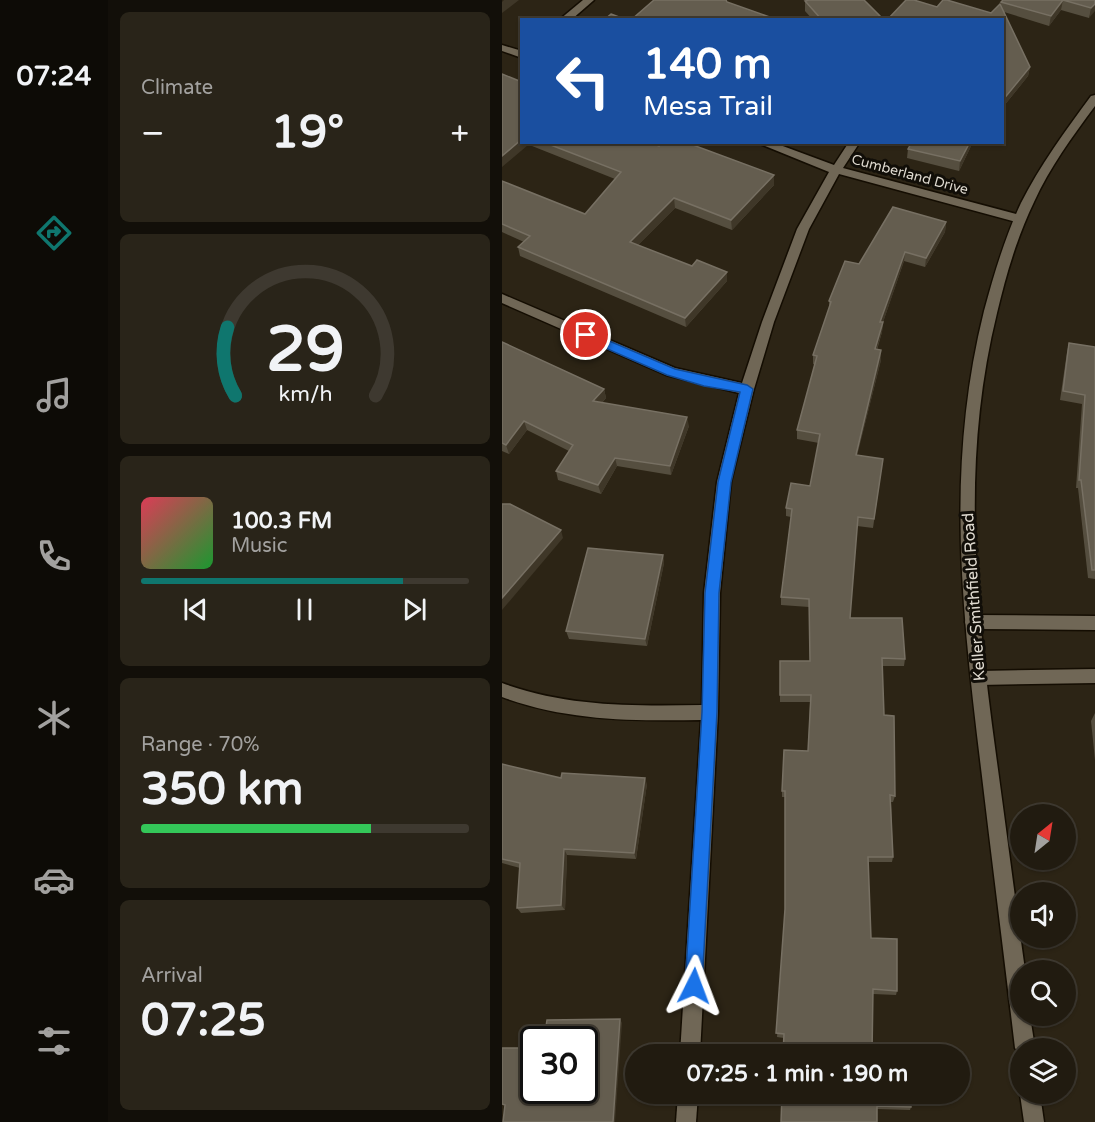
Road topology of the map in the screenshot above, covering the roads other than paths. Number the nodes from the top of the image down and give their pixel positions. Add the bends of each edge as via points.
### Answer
1 (589, 0) edge
2 (566, 18) edge
3 (502, 48) edge
4 (520, 54) edge
5 (1094, 98) edge
6 (765, 144) edge
7 (854, 144) edge
8 (836, 170) junction
9 (1020, 219) junction
10 (502, 298) edge
11 (747, 389) junction
12 (973, 622) junction
13 (1094, 623) edge
14 (1094, 676) edge
15 (979, 678) junction
16 (502, 690) edge
17 (710, 712) junction
18 (1024, 1038) edge
19 (691, 1044) edge
20 (687, 1104) edge
21 (1031, 1104) edge
22 (686, 1122) edge
23 (1034, 1122) edge

1 - 2 street
3 - 4 street
5 - 9 street, Keller Smithfield Road via 1043,174
6 - 8 street, Cumberland Drive
7 - 8 street
8 - 9 street, Cumberland Drive
8 - 11 street via 803,229
9 - 12 street, Keller Smithfield Road via 1000,279 975,385 966,523
10 - 11 street via 671,372
11 - 17 street via 724,482 712,593
12 - 13 street
12 - 15 street, Keller Smithfield Road
14 - 15 street
15 - 18 street, Keller Smithfield Road
16 - 17 street via 559,705 618,713
17 - 19 street
20 - 22 street
21 - 23 street

